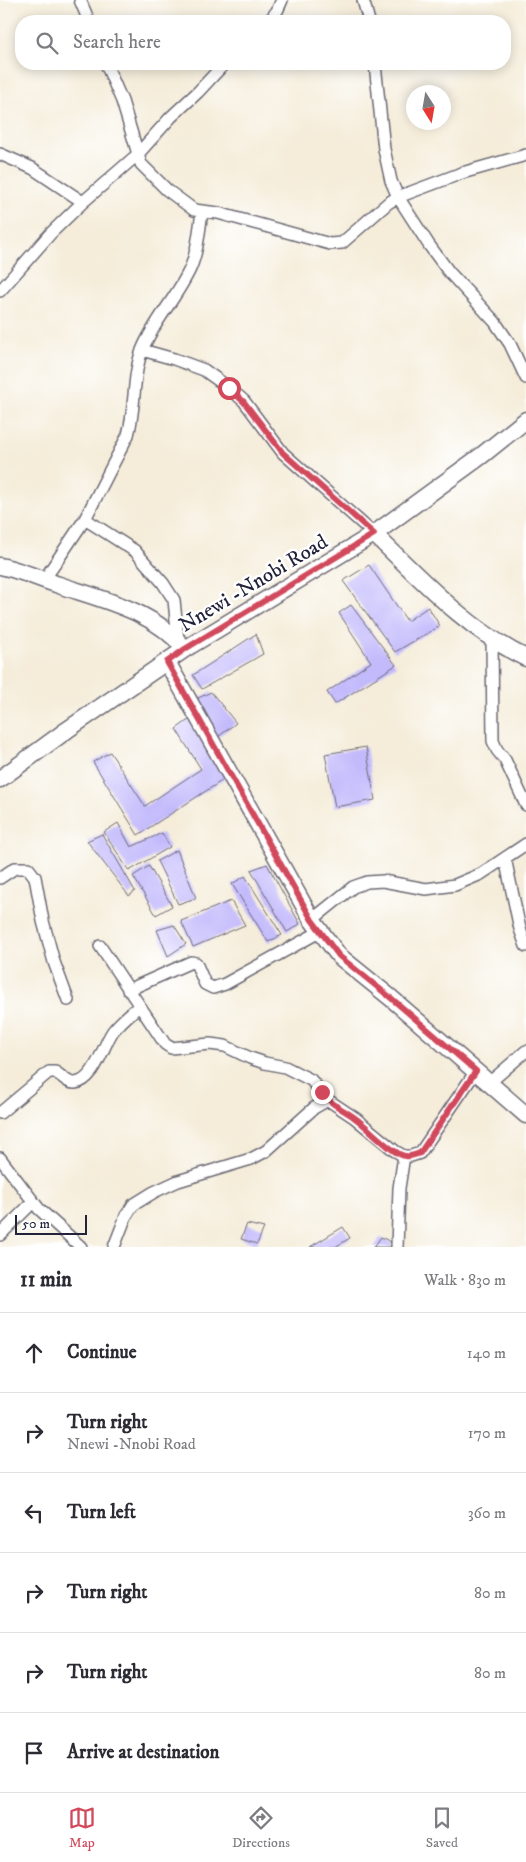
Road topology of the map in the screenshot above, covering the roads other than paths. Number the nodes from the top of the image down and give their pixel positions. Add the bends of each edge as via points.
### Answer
1 (80, 0) edge
2 (282, 0) edge
3 (363, 0) edge
4 (86, 15) edge
5 (274, 15) edge
6 (367, 15) edge
7 (109, 70) edge
8 (218, 70) edge
9 (376, 70) edge
10 (0, 154) edge
11 (137, 155) junction
12 (526, 155) edge
13 (398, 197) junction
14 (83, 202) junction
15 (202, 212) junction
16 (0, 291) edge
17 (142, 350) junction
18 (526, 378) edge
19 (526, 420) edge
20 (85, 519) junction
21 (374, 534) junction
22 (0, 566) edge
23 (44, 580) junction
24 (492, 638) junction
25 (181, 644) junction
26 (526, 658) edge
27 (167, 662) junction
28 (0, 778) edge
29 (526, 806) edge
30 (526, 844) edge
31 (505, 858) junction
32 (0, 878) edge
33 (316, 926) junction
34 (100, 946) dead end
35 (526, 946) edge
36 (128, 990) junction
37 (68, 1000) dead end
38 (139, 1006) junction
39 (526, 1051) edge
40 (476, 1071) junction
41 (489, 1082) junction
42 (328, 1100) junction
43 (0, 1113) edge
44 (526, 1114) edge
45 (404, 1156) junction
46 (0, 1158) edge
47 (33, 1202) junction
48 (0, 1235) edge
49 (81, 1247) edge
50 (116, 1247) edge
51 (397, 1247) edge

1 - 4 street
2 - 5 street
3 - 6 street
7 - 11 street via 122,101
8 - 11 street
9 - 13 street via 384,149
10 - 14 street via 32,168
11 - 14 street
11 - 15 street via 140,164 167,190 194,210
12 - 13 street via 462,173
13 - 15 street via 342,243 336,244 218,213
13 - 18 street via 449,272 495,322
14 - 16 street
15 - 17 street via 194,259
17 - 20 street via 128,435
17 - 21 street via 204,370 229,388 244,402 283,453
19 - 21 street, Nnewi -Nnobi Road
20 - 23 street
20 - 25 street via 135,551 163,583 174,600
21 - 24 street via 462,618
21 - 25 street, Nnewi -Nnobi Road
22 - 23 street
23 - 25 street via 147,617 168,630
24 - 26 street
24 - 29 street via 493,741
25 - 27 street, Nnewi -Nnobi Road
27 - 28 street, Nnewi -Nnobi Road
27 - 33 street
30 - 31 street
31 - 33 street via 481,874 455,885 426,889 383,881 353,887
31 - 35 street
32 - 37 street via 15,868 28,868 35,877 54,962
33 - 36 street via 225,984 213,988 205,984 196,963 191,962
33 - 40 street via 339,956
34 - 36 street
36 - 38 street
38 - 42 street via 171,1048 210,1044 225,1046 250,1058 294,1071 311,1080
38 - 43 street via 113,1032 94,1070 85,1079 70,1083 55,1072 49,1072
39 - 41 street
40 - 41 street
40 - 45 street via 420,1153
41 - 44 street
42 - 45 street
42 - 50 street via 314,1108 266,1151 251,1159 178,1181 133,1205
45 - 51 street via 399,1188
46 - 47 street
47 - 48 street
47 - 49 street

